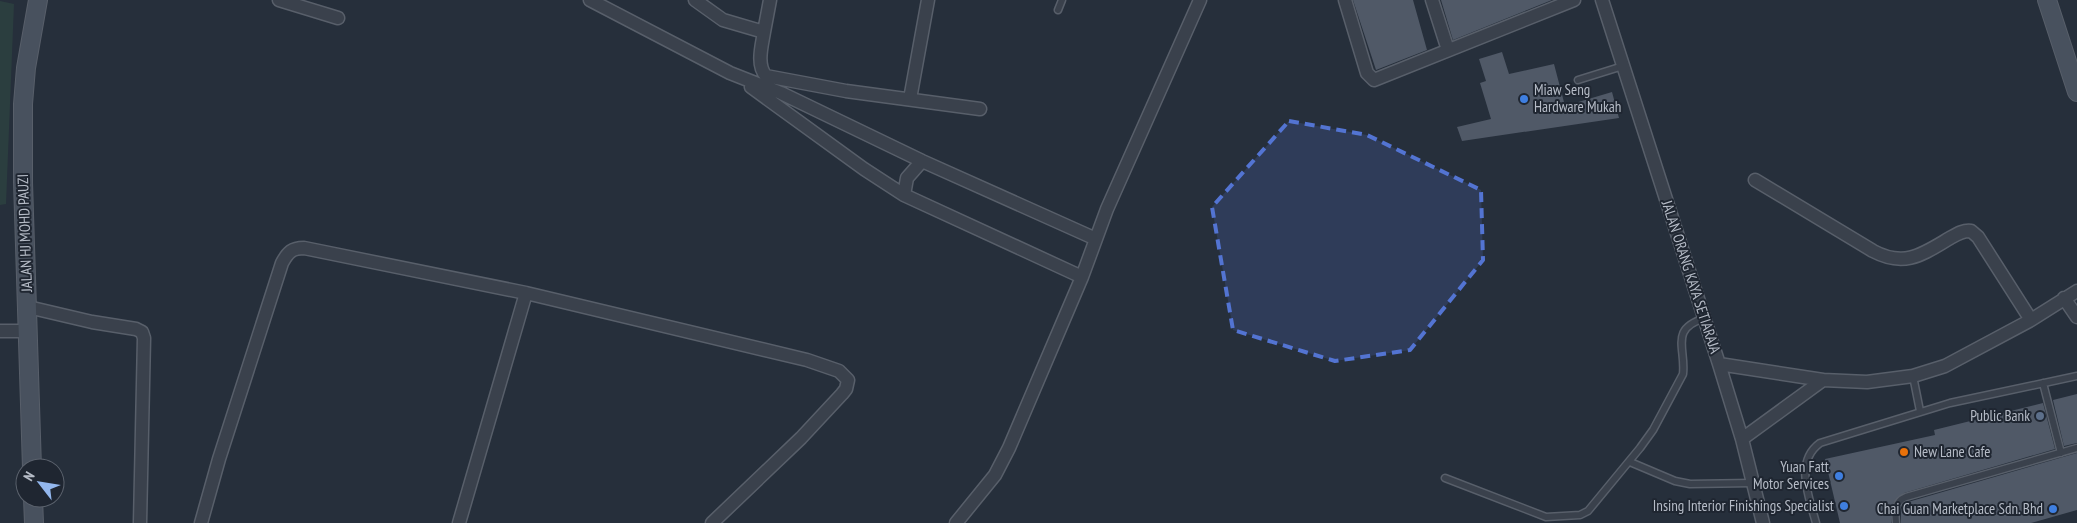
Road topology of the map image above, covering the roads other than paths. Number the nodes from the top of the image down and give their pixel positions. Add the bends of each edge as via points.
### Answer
1 (38, 0) edge
2 (280, 0) edge
3 (590, 0) edge
4 (695, 0) edge
5 (770, 0) edge
6 (928, 0) edge
7 (1062, 0) edge
8 (1200, 0) edge
9 (1345, 0) edge
10 (1432, 0) edge
11 (1574, 0) edge
12 (1602, 0) edge
13 (2047, 0) edge
14 (1058, 10) dead end
15 (338, 18) dead end
16 (764, 32) junction
17 (1448, 50) junction
18 (1623, 66) junction
19 (730, 73) junction
20 (1578, 80) dead end
21 (2077, 92) edge
22 (910, 99) junction
23 (980, 109) dead end
24 (922, 161) junction
25 (1755, 180) dead end
26 (904, 194) junction
27 (1096, 239) junction
28 (1082, 277) junction
29 (2077, 291) edge
30 (526, 293) junction
31 (2064, 298) junction
32 (28, 307) junction
33 (2077, 317) edge
34 (1704, 318) junction
35 (2031, 320) junction
36 (0, 331) edge
37 (29, 332) junction
38 (1719, 364) junction
39 (1912, 376) junction
40 (2077, 376) edge
41 (1822, 380) junction
42 (2042, 383) junction
43 (1920, 411) junction
44 (1742, 440) junction
45 (2077, 448) edge
46 (2061, 453) junction
47 (32, 458) edge
48 (1630, 462) junction
49 (1445, 478) dead end
50 (1752, 483) junction
51 (33, 508) edge
52 (34, 523) edge
53 (140, 523) edge
54 (201, 523) edge
55 (459, 523) edge
56 (712, 523) edge
57 (956, 523) edge
58 (1763, 523) edge
59 (1816, 523) edge
60 (1896, 523) edge

1 - 32 street, JALAN HJ MOHD PAUZI via 23,104
2 - 15 street
3 - 19 street
4 - 16 street via 722,20
5 - 16 street
6 - 22 street
7 - 14 lane
8 - 27 street
9 - 17 street via 1367,73 1374,80
10 - 17 street
11 - 17 street
12 - 18 street, JALAN ORANG KAYA SETIARAJA
13 - 21 street
16 - 22 street via 760,63 766,76
18 - 20 lane
18 - 34 street, JALAN ORANG KAYA SETIARAJA
19 - 24 street via 781,93
19 - 26 street
22 - 23 street
24 - 26 street via 907,178
24 - 27 street
25 - 35 street via 1885,256 1919,257 1960,232 1971,231
26 - 28 street
27 - 28 street
28 - 57 street via 1004,460
29 - 31 street, JALAN ORANG KAYA SETIARAJA
30 - 54 street via 314,249 294,248 282,263
30 - 55 street
30 - 56 street via 818,363 839,372 848,380 846,389 824,414
31 - 33 street
31 - 35 street, JALAN ORANG KAYA SETIARAJA
32 - 37 street, JALAN HJ MOHD PAUZI
32 - 53 street via 142,332
34 - 38 street, JALAN ORANG KAYA SETIARAJA
34 - 48 lane via 1690,324 1681,335 1684,364 1678,385 1654,430
35 - 39 street, JALAN ORANG KAYA SETIARAJA via 1945,366
36 - 37 street
37 - 47 street, JALAN HJ MOHD PAUZI
38 - 41 street, JALAN ORANG KAYA SETIARAJA
38 - 44 street
39 - 41 street, JALAN ORANG KAYA SETIARAJA via 1867,382
39 - 43 lane
40 - 42 lane
41 - 44 street
42 - 43 lane
42 - 46 lane
43 - 59 lane via 1833,438 1813,448 1805,473
44 - 50 street
45 - 46 lane
46 - 60 lane via 1901,499 1895,511
48 - 49 lane via 1588,511 1572,517 1546,517
48 - 50 lane via 1690,484
50 - 58 street
51 - 52 street

